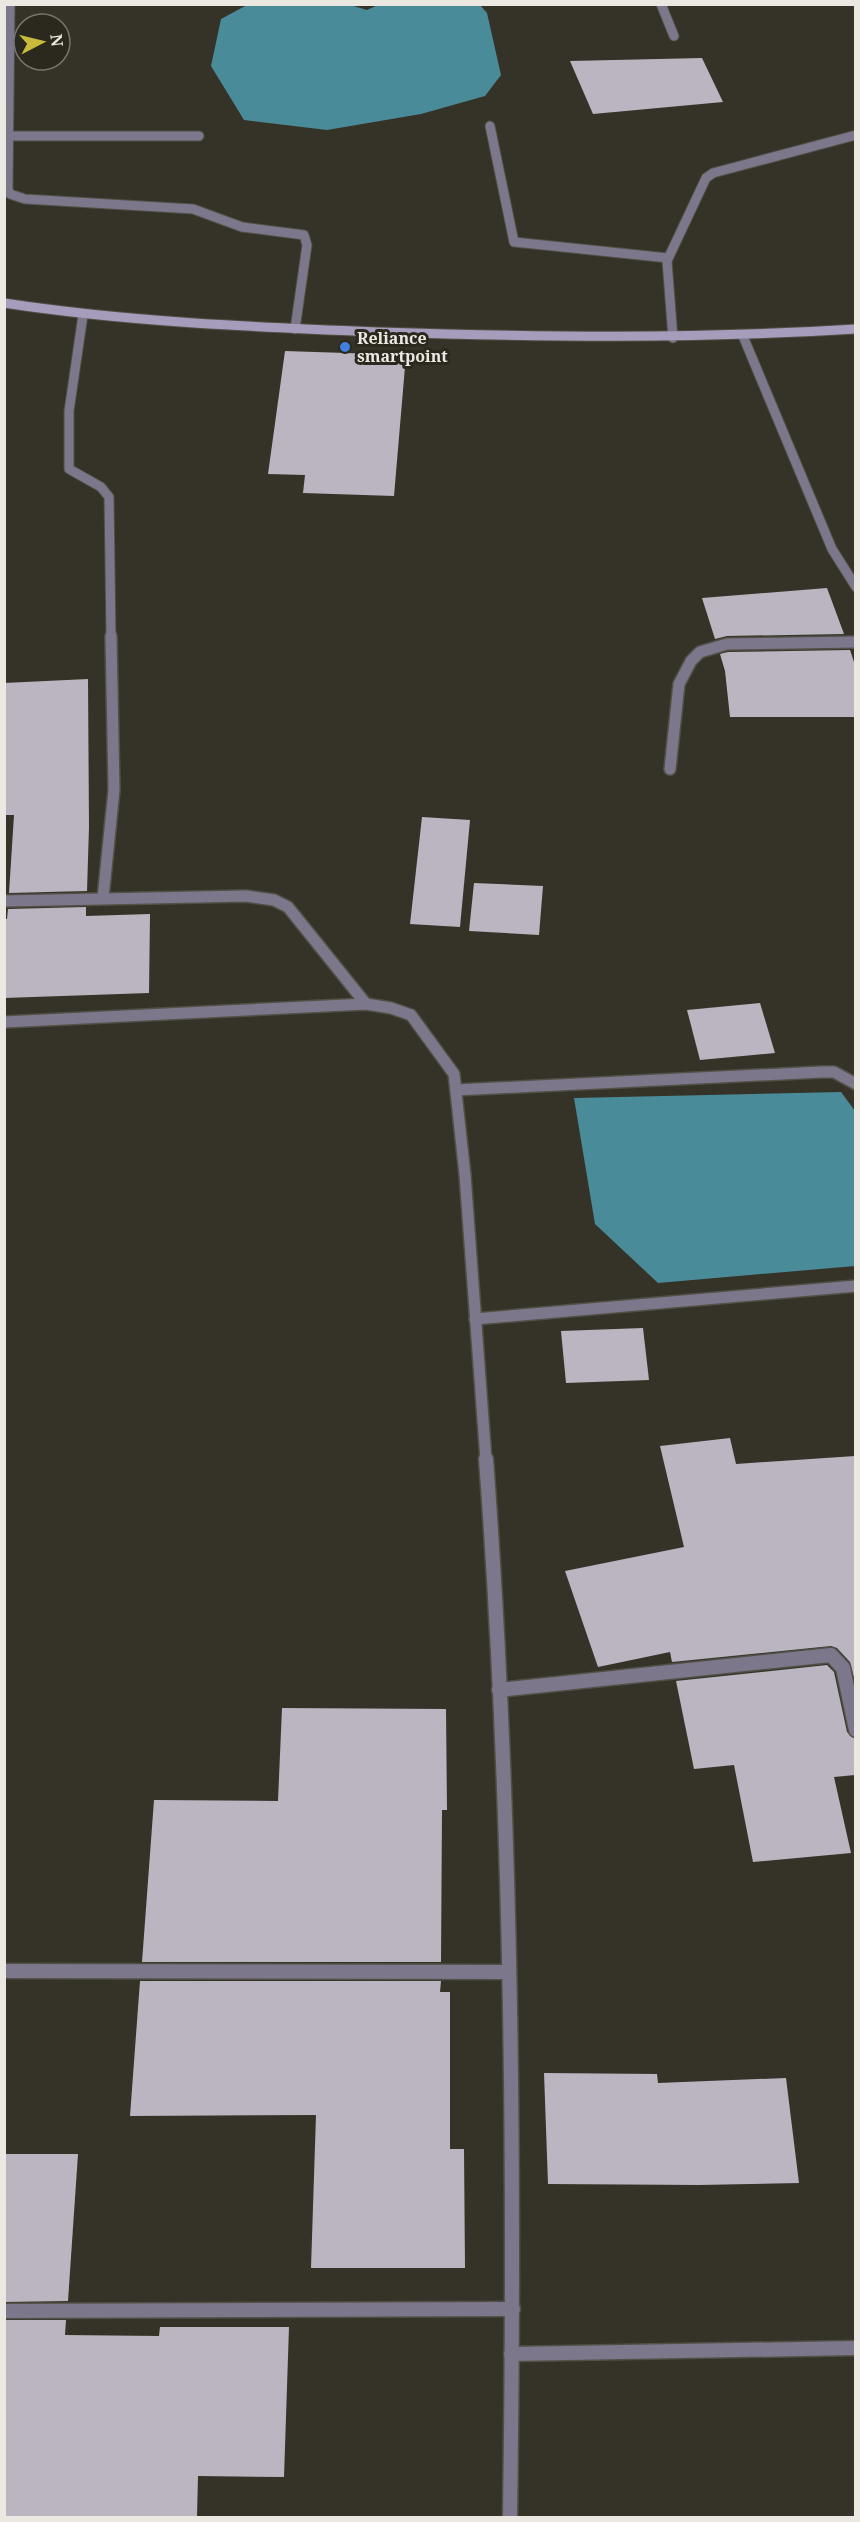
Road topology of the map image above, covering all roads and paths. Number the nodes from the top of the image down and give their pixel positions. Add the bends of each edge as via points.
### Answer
1 (10, 4) edge
2 (662, 4) edge
3 (674, 36) dead end
4 (490, 126) dead end
5 (855, 135) edge
6 (9, 136) junction
7 (199, 136) dead end
8 (668, 258) junction
9 (4, 303) edge
10 (83, 315) junction
11 (295, 329) junction
12 (855, 329) edge
13 (743, 336) junction
14 (673, 338) junction
15 (855, 587) edge
16 (855, 642) edge
17 (670, 769) dead end
18 (104, 898) junction
19 (4, 901) edge
20 (366, 1004) junction
21 (4, 1022) edge
22 (855, 1084) edge
23 (456, 1090) junction
24 (855, 1287) edge
25 (475, 1319) junction
26 (500, 1690) junction
27 (855, 1730) edge
28 (4, 1971) edge
29 (509, 1972) junction
30 (513, 2309) junction
31 (4, 2311) edge
32 (855, 2348) edge
33 (511, 2354) junction
34 (510, 2517) edge

1 - 6 street
2 - 3 street
4 - 8 street via 514,242
5 - 8 street via 709,176
6 - 7 street
6 - 11 street via 8,189 16,197 193,209 242,227 304,236 308,245
8 - 14 street
9 - 10 street
10 - 11 street
10 - 18 street via 67,435 69,469 101,485 109,496 114,790
11 - 14 street
12 - 13 street
13 - 14 street
13 - 15 street via 832,549
16 - 17 street via 727,644 700,652 690,661 679,684
18 - 19 street
18 - 20 street via 246,896 274,900 288,907
20 - 21 street
20 - 23 street via 411,1015 450,1065
22 - 23 street via 834,1072 821,1071
23 - 25 street
24 - 25 street
25 - 26 street
26 - 27 street via 831,1655 843,1668
26 - 29 street
28 - 29 street
29 - 30 street
30 - 31 street
30 - 33 street
32 - 33 street
33 - 34 street

